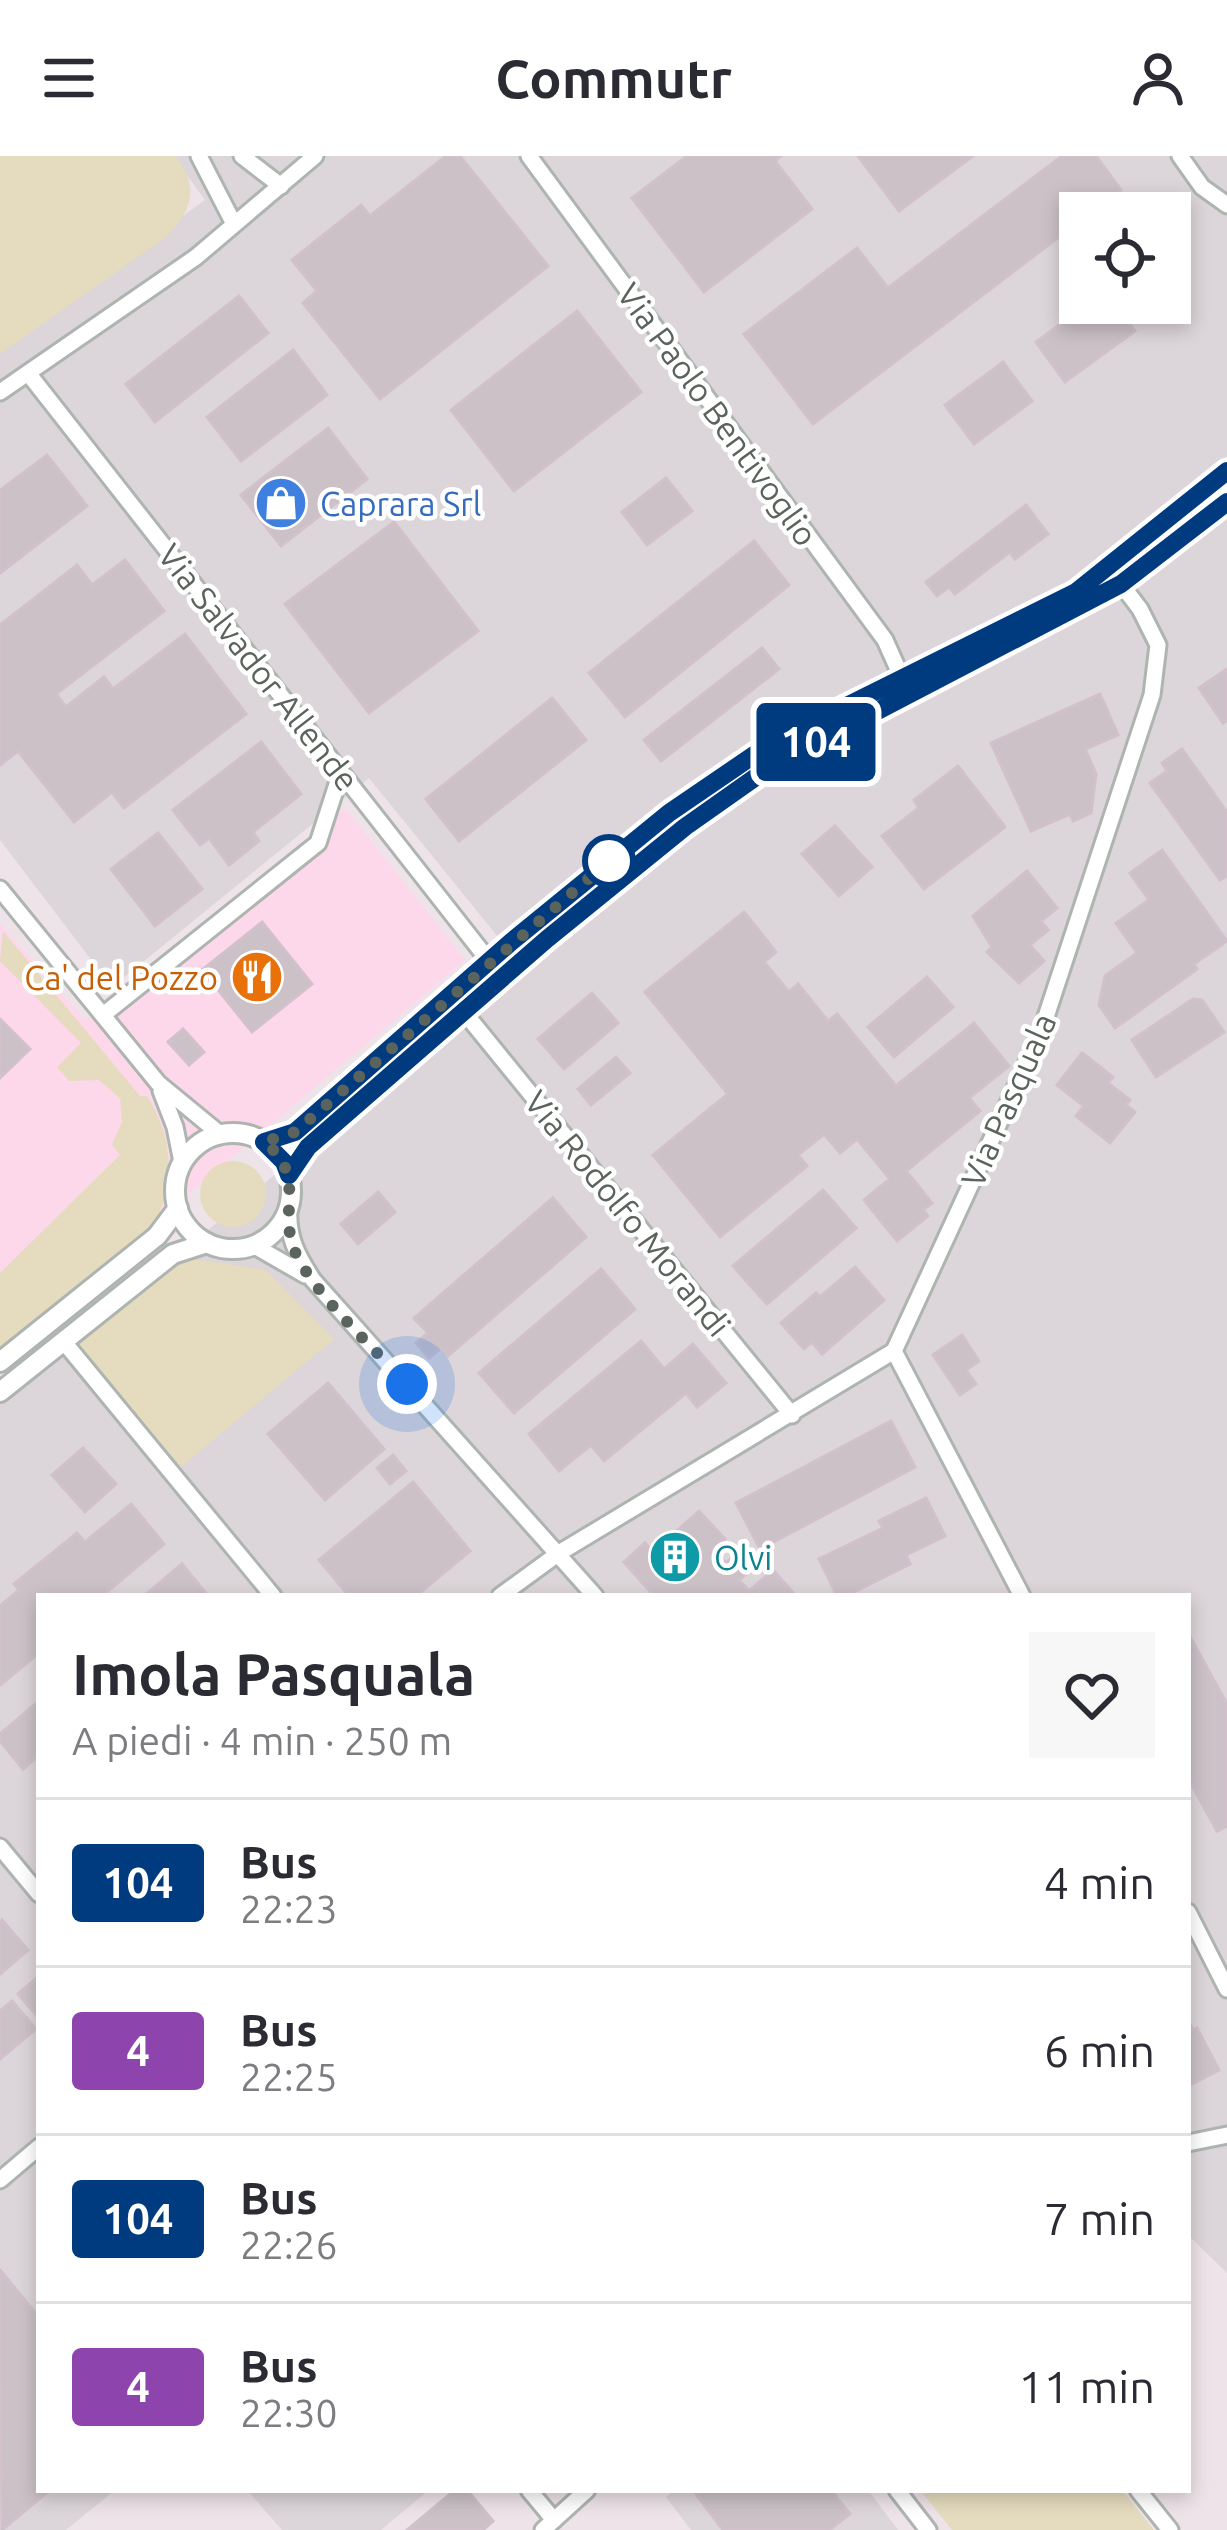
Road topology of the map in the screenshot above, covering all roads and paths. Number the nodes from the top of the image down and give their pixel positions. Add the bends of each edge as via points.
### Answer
1 (199, 156) edge
2 (242, 156) edge
3 (315, 156) edge
4 (529, 156) edge
5 (1180, 156) edge
6 (280, 186) junction
7 (1227, 205) edge
8 (234, 224) junction
9 (28, 373) junction
10 (0, 392) edge
11 (1227, 471) edge
12 (1227, 502) edge
13 (1121, 584) junction
14 (901, 676) junction
15 (341, 772) junction
16 (0, 889) edge
17 (489, 961) junction
18 (464, 1012) junction
19 (103, 1015) junction
20 (158, 1083) junction
21 (220, 1134) junction
22 (264, 1142) junction
23 (182, 1162) junction
24 (289, 1175) junction
25 (289, 1207) junction
26 (178, 1208) junction
27 (207, 1243) junction
28 (253, 1245) junction
29 (313, 1280) junction
30 (64, 1342) junction
31 (894, 1351) junction
32 (0, 1362) edge
33 (0, 1392) edge
34 (792, 1415) junction
35 (559, 1552) junction
36 (271, 1593) edge
37 (504, 1593) edge
38 (593, 1593) edge
39 (1020, 1593) edge
40 (0, 1847) edge
41 (36, 1890) edge
42 (1191, 1918) edge
43 (1227, 1989) edge
44 (1227, 2135) edge
45 (1191, 2142) edge
46 (36, 2150) edge
47 (0, 2180) edge
48 (532, 2493) edge
49 (584, 2493) edge
50 (899, 2493) edge
51 (1140, 2493) edge
52 (548, 2525) edge
53 (928, 2530) edge
54 (1170, 2530) edge

1 - 8 street
2 - 6 street
3 - 6 street
4 - 14 street, Via Paolo Bentivoglio via 885,640
5 - 7 street
6 - 8 street
8 - 9 street
9 - 10 street
9 - 15 street, Via Salvador Allende
11 - 14 street via 1076,592
12 - 13 street
13 - 18 street via 770,767 685,827
13 - 31 street, Via Pasquala via 1158,645 1151,695 1041,1032
14 - 17 street via 770,744 669,813
15 - 17 street, Via Salvador Allende
15 - 19 street via 318,843
16 - 19 street
17 - 22 street via 295,1132
18 - 24 street via 308,1147
18 - 34 street, Via Rodolfo Morandi
19 - 20 street
20 - 21 street
20 - 23 street
21 - 22 street
21 - 23 street
22 - 24 street
23 - 26 street
24 - 25 street
25 - 28 street via 269,1237
25 - 29 street via 296,1254
26 - 27 street
26 - 32 street via 157,1236
27 - 28 street
27 - 30 street via 173,1253
28 - 29 street
29 - 35 street
30 - 33 street
30 - 36 street
31 - 34 street
31 - 39 street
34 - 35 street
35 - 37 street
35 - 38 street
40 - 41 street
42 - 43 street
44 - 45 street
46 - 47 street
48 - 52 street
49 - 52 street
50 - 53 street
51 - 54 street

